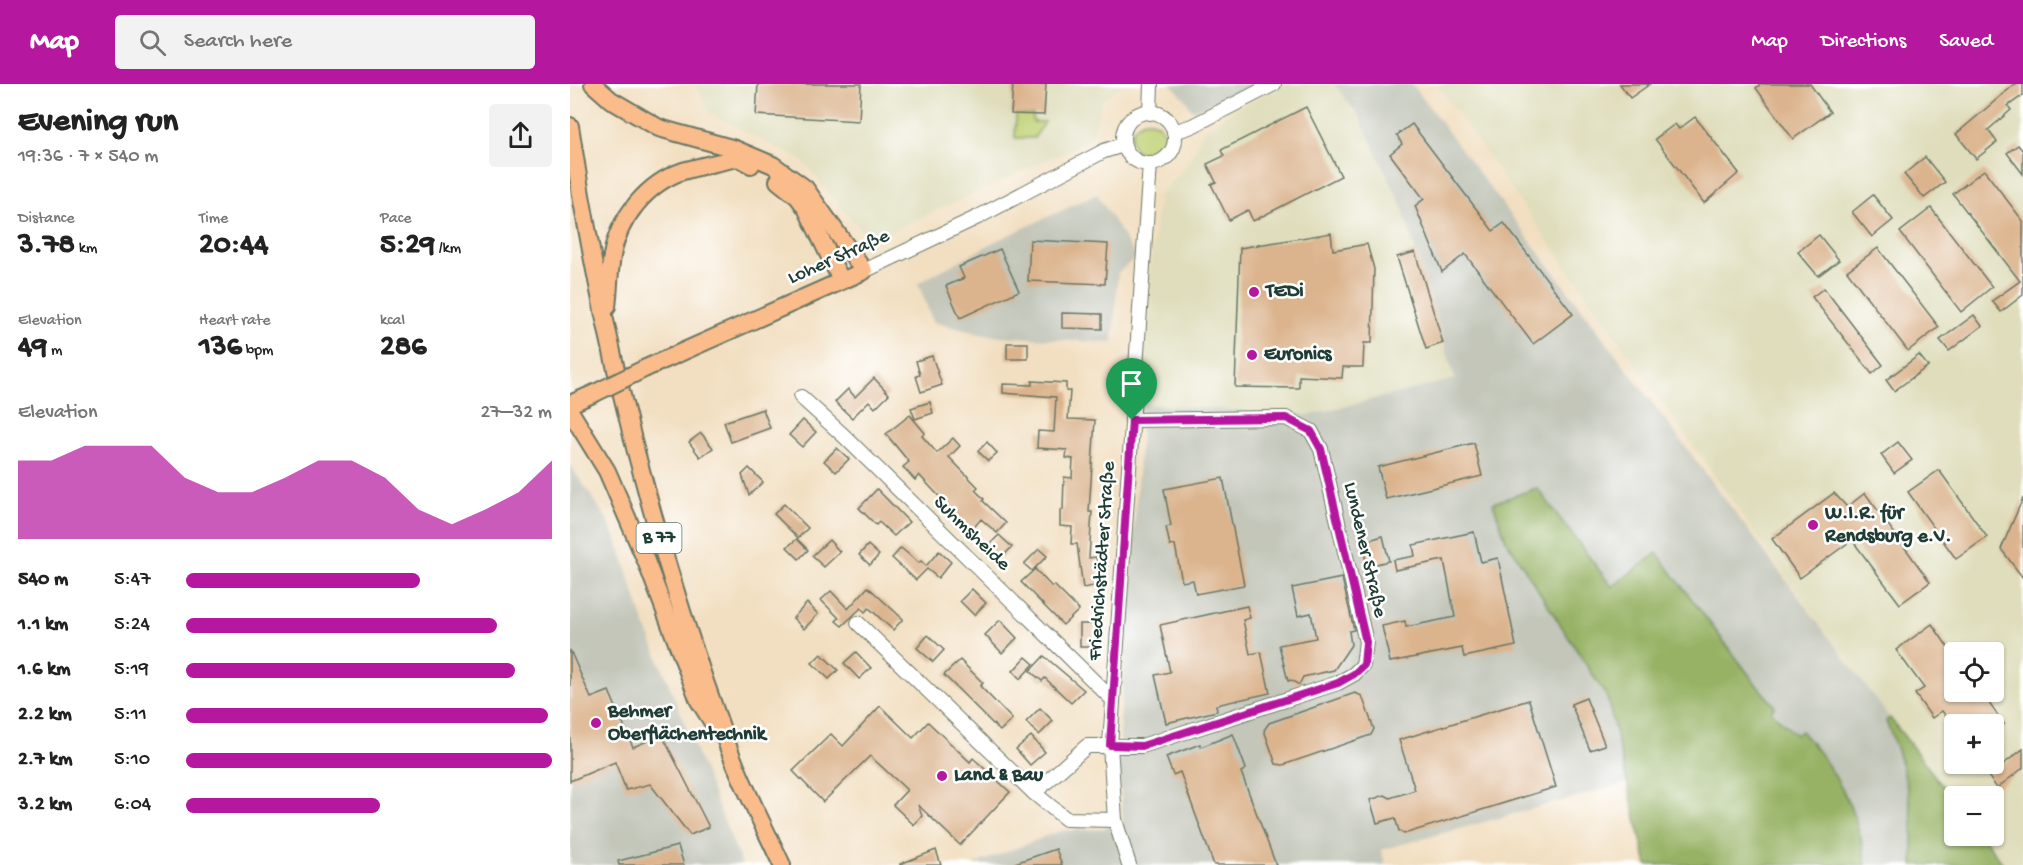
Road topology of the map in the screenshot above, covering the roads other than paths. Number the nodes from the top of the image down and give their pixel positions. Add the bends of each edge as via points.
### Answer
1 (593, 84) edge
2 (1151, 84) edge
3 (1274, 84) edge
4 (1150, 113) junction
5 (570, 126) edge
6 (1174, 132) junction
7 (1124, 145) junction
8 (1150, 164) junction
9 (864, 271) junction
10 (841, 280) junction
11 (606, 329) junction
12 (801, 397) dead end
13 (570, 404) edge
14 (570, 411) edge
15 (1132, 420) junction
16 (858, 623) dead end
17 (1113, 700) junction
18 (727, 743) junction
19 (1110, 745) junction
20 (1034, 793) junction
21 (1115, 820) junction
22 (782, 865) edge
23 (1129, 865) edge

1 - 9 main road via 610,100 658,128 735,149 773,165 805,188
2 - 4 street
3 - 6 street
4 - 6 street via 1162,117
4 - 7 street via 1127,124
5 - 11 main road, B 77
6 - 8 street via 1168,156
7 - 8 street via 1135,161
7 - 9 street, Loher Straße via 1104,151 978,218
8 - 15 street, Friedrichstädter Straße
9 - 10 main road, Loher Straße
10 - 11 main road via 798,197 738,158 681,172 643,197 626,216 612,256
10 - 13 main road, Loher Straße, bridge
11 - 18 main road, B 77 via 627,422 669,571
12 - 17 street, Suhmsheide
14 - 18 main road via 607,471 699,701
15 - 17 street, Friedrichstädter Straße
15 - 19 street, Lundener Straße via 1286,418 1311,431 1321,449 1366,642 1364,665 1338,683 1142,746
16 - 20 street
17 - 19 street, Friedrichstädter Straße
18 - 22 main road, B 77
19 - 20 street via 1087,746
19 - 21 street, Friedrichstädter Straße
20 - 21 street via 1066,819
21 - 23 street, Friedrichstädter Straße

